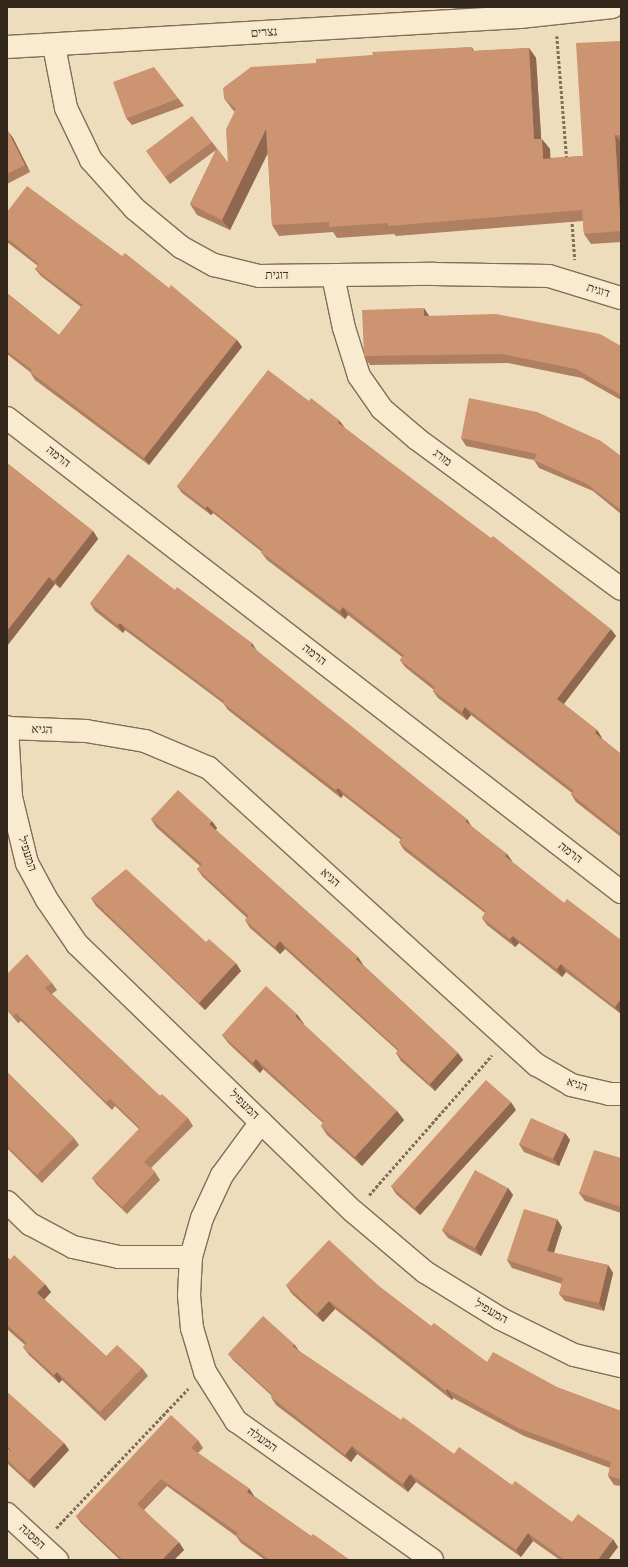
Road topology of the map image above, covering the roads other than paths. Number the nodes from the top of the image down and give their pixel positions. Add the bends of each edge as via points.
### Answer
1 (612, 7) edge
2 (617, 7) edge
3 (621, 10) edge
4 (549, 11) edge
5 (54, 46) junction
6 (7, 47) edge
7 (333, 276) junction
8 (620, 294) edge
9 (7, 418) edge
10 (621, 589) edge
11 (8, 728) edge
12 (621, 892) edge
13 (621, 1094) edge
14 (261, 1122) junction
15 (7, 1202) edge
16 (191, 1257) junction
17 (621, 1366) edge
18 (7, 1514) edge
19 (57, 1560) edge
20 (432, 1560) edge

1 - 4 street, נצרים
2 - 3 street
4 - 5 street, נצרים via 520,17
5 - 6 street, נצרים
5 - 7 street, דוגית via 66,108 91,160 135,209 181,247 214,265 259,276
7 - 8 street, דוגית via 549,276
7 - 10 street, מורג via 344,328 359,376 382,409 417,439
9 - 12 street, הרמה
11 - 13 street, הגיא via 86,731 145,741 209,768 537,1065 571,1085 609,1094
11 - 14 street, המעפיל via 11,798 27,863 47,900 77,944
14 - 16 street, המעלה via 222,1175 202,1218
14 - 17 street, המעפיל via 354,1212 425,1272 501,1318 574,1355
15 - 16 street via 30,1224 73,1247 119,1257
16 - 20 street, המעלה via 189,1295 192,1328 205,1372 236,1421
18 - 19 street, הפסגה

